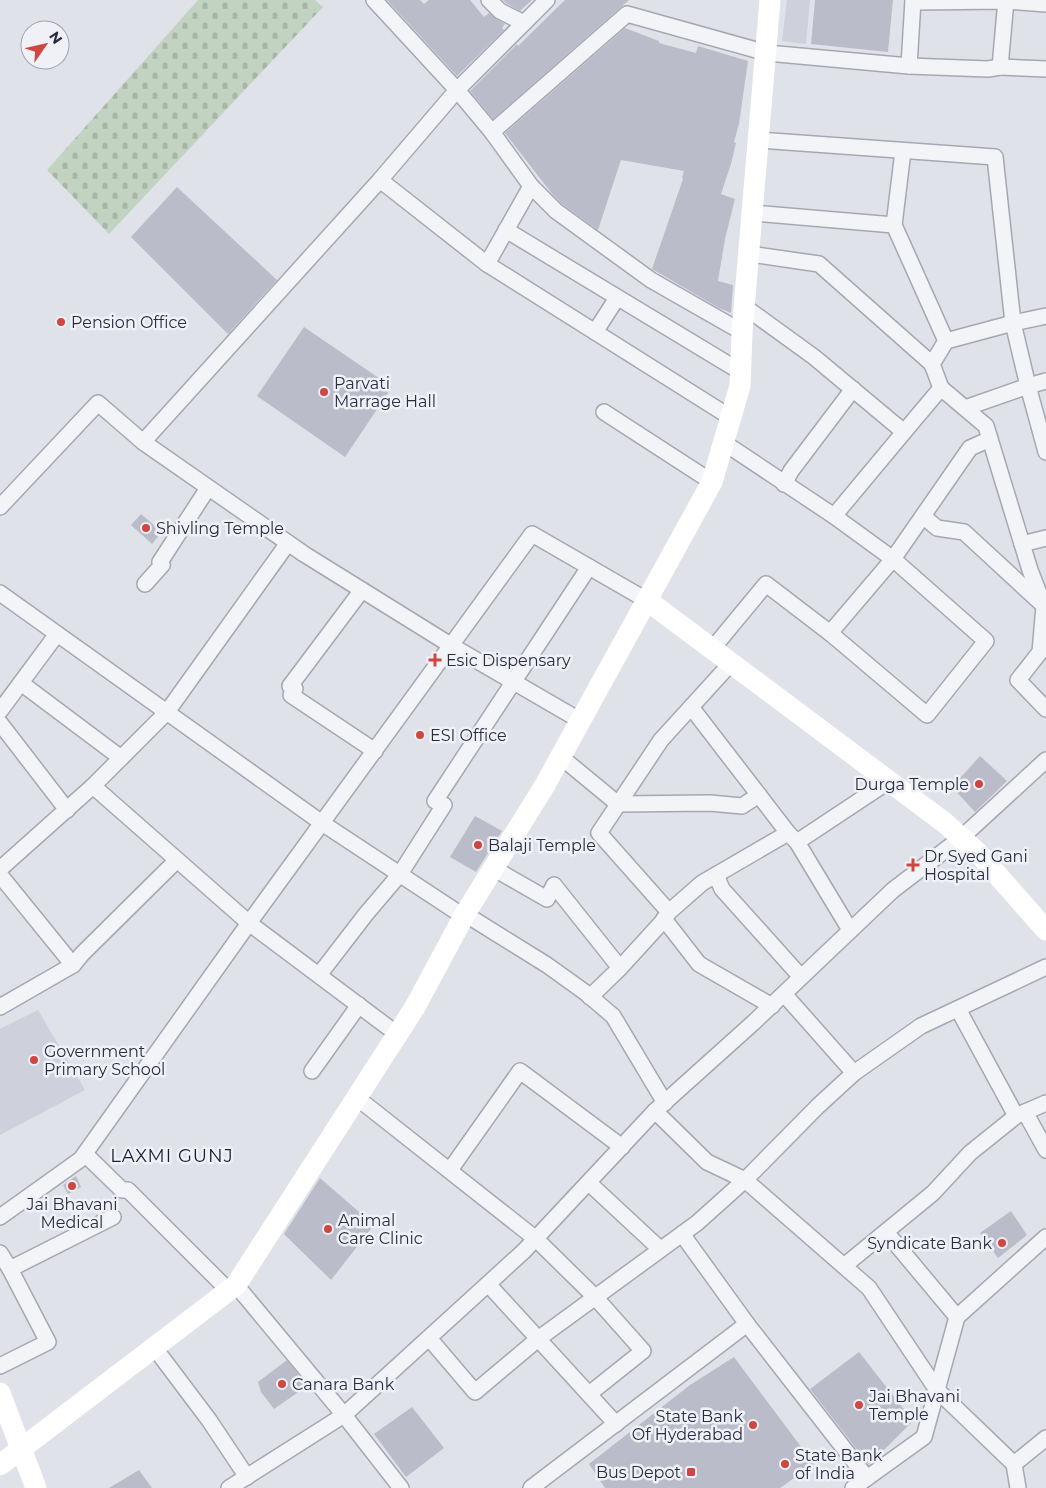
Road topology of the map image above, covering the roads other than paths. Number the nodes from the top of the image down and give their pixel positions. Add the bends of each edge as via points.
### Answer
1 (374, 0) edge
2 (489, 0) edge
3 (547, 0) edge
4 (770, 0) edge
5 (913, 1) edge
6 (1006, 1) edge
7 (1046, 4) edge
8 (524, 23) junction
9 (767, 54) junction
10 (909, 66) junction
11 (1000, 67) junction
12 (1046, 69) edge
13 (457, 90) junction
14 (492, 132) junction
15 (758, 140) junction
16 (903, 151) junction
17 (380, 180) junction
18 (532, 186) junction
19 (753, 213) junction
20 (894, 225) junction
21 (506, 230) junction
22 (750, 254) junction
23 (487, 264) junction
24 (617, 298) junction
25 (746, 308) junction
26 (1046, 316) edge
27 (1013, 323) junction
28 (595, 332) junction
29 (742, 332) junction
30 (946, 341) junction
31 (932, 364) junction
32 (741, 372) junction
33 (1046, 381) edge
34 (1028, 386) junction
35 (941, 388) junction
36 (853, 389) junction
37 (965, 408) junction
38 (604, 412) dead end
39 (730, 417) junction
40 (904, 432) junction
41 (990, 439) junction
42 (143, 442) junction
43 (723, 442) junction
44 (1046, 452) edge
45 (712, 482) junction
46 (784, 484) junction
47 (208, 488) junction
48 (0, 507) edge
49 (834, 516) junction
50 (923, 516) junction
51 (1046, 538) edge
52 (288, 543) junction
53 (1022, 544) junction
54 (894, 559) junction
55 (589, 567) junction
56 (146, 584) dead end
57 (362, 590) junction
58 (0, 593) edge
59 (648, 601) junction
60 (1044, 606) junction
61 (1044, 629) edge
62 (830, 633) junction
63 (57, 634) junction
64 (452, 646) junction
65 (713, 648) junction
66 (732, 662) junction
67 (514, 682) junction
68 (21, 683) junction
69 (691, 707) junction
70 (1046, 709) edge
71 (0, 711) edge
72 (166, 712) junction
73 (581, 720) junction
74 (0, 723) edge
75 (375, 751) junction
76 (121, 758) junction
77 (561, 758) junction
78 (1046, 760) edge
79 (889, 781) junction
80 (93, 786) junction
81 (759, 795) junction
82 (618, 804) junction
83 (67, 810) junction
84 (322, 823) junction
85 (793, 837) junction
86 (961, 838) junction
87 (177, 860) junction
88 (493, 868) junction
89 (0, 869) edge
90 (400, 874) junction
91 (716, 875) junction
92 (0, 876) edge
93 (464, 915) junction
94 (667, 915) junction
95 (249, 923) junction
96 (850, 930) junction
97 (1046, 930) edge
98 (73, 965) junction
99 (1046, 967) edge
100 (620, 968) junction
101 (319, 975) junction
102 (801, 977) junction
103 (784, 994) junction
104 (590, 997) junction
105 (359, 1005) junction
106 (772, 1006) junction
107 (0, 1007) edge
108 (958, 1009) junction
109 (398, 1034) junction
110 (312, 1071) dead end
111 (854, 1073) junction
112 (356, 1097) junction
113 (1046, 1103) edge
114 (660, 1107) junction
115 (1021, 1114) junction
116 (622, 1147) junction
117 (1046, 1150) edge
118 (85, 1154) junction
119 (450, 1170) junction
120 (745, 1180) junction
121 (588, 1183) junction
122 (0, 1217) edge
123 (112, 1217) dead end
124 (886, 1232) junction
125 (682, 1234) junction
126 (1046, 1238) edge
127 (536, 1239) junction
128 (660, 1249) junction
129 (0, 1253) edge
130 (844, 1266) junction
131 (10, 1269) junction
132 (488, 1284) junction
133 (232, 1288) junction
134 (595, 1296) junction
135 (957, 1317) junction
136 (747, 1324) junction
137 (429, 1338) junction
138 (538, 1339) junction
139 (154, 1347) junction
140 (0, 1366) edge
141 (936, 1390) junction
142 (0, 1394) edge
143 (589, 1394) junction
144 (344, 1415) junction
145 (616, 1424) junction
146 (1046, 1438) edge
147 (21, 1450) junction
148 (1014, 1464) junction
149 (0, 1465) edge
150 (247, 1477) junction
151 (867, 1478) junction
152 (395, 1486) edge
153 (1014, 1486) edge
154 (36, 1488) edge
155 (230, 1488) edge
156 (531, 1488) edge
157 (853, 1488) edge

1 - 13 street
2 - 8 street via 500,11
3 - 8 street
4 - 9 main road
5 - 6 street
5 - 10 street
6 - 7 street
6 - 11 street
8 - 13 street
9 - 10 street
9 - 14 street via 627,14
9 - 15 main road
10 - 11 street
11 - 12 street
13 - 14 street
13 - 17 street
14 - 18 street
15 - 16 street
15 - 19 main road
16 - 20 street
16 - 27 street via 995,157
17 - 23 street
17 - 42 street
18 - 21 street
18 - 29 street via 570,223 650,280
19 - 20 street
19 - 22 main road
20 - 30 street
21 - 23 street
21 - 24 street
22 - 25 main road
22 - 31 street via 819,264
23 - 28 street
24 - 28 street
24 - 32 street
25 - 29 main road
25 - 36 street
26 - 27 street
27 - 30 street
27 - 34 street
28 - 39 street
29 - 32 main road
30 - 31 street
31 - 35 street
32 - 39 main road
33 - 34 street
34 - 37 street
34 - 44 street
35 - 37 street
35 - 40 street
36 - 40 street
36 - 46 street
37 - 41 street via 986,426
38 - 45 street
39 - 43 main road
40 - 49 street
41 - 50 street via 970,448
41 - 53 street
42 - 47 street
42 - 48 street via 98,403
43 - 45 main road
43 - 46 street
45 - 59 main road
46 - 49 street
47 - 52 street
47 - 56 street via 160,562 162,565
49 - 54 street
50 - 54 street
50 - 60 street via 937,528 964,532
51 - 53 street
52 - 57 street
52 - 72 street
53 - 60 street
54 - 62 street
54 - 62 street via 986,641 926,715
55 - 59 street
55 - 64 street via 532,534
55 - 67 street
57 - 64 street
57 - 75 street via 290,686 295,689 291,695
58 - 63 street
59 - 65 main road
59 - 73 main road
60 - 61 street
61 - 70 street via 1040,652 1018,680
62 - 65 street via 766,584
63 - 68 street
63 - 72 street
64 - 67 street
64 - 75 street
65 - 66 main road
66 - 69 street
66 - 79 main road
67 - 73 street
67 - 90 street via 435,801 444,805
68 - 71 street
68 - 76 street
69 - 81 street
69 - 82 street via 661,740
72 - 76 street
72 - 84 street
73 - 77 main road
74 - 83 street
75 - 84 street
76 - 80 street
77 - 82 street
77 - 88 main road
78 - 86 street
79 - 85 street
79 - 86 main road
80 - 83 street
80 - 87 street
81 - 82 street via 742,806
81 - 85 street
82 - 94 street via 599,833
83 - 89 street
84 - 90 street
84 - 95 street
85 - 91 street
85 - 96 street
86 - 96 street via 893,890
86 - 97 main road
87 - 95 street
87 - 98 street
88 - 93 main road
88 - 100 street via 547,899 554,884
90 - 93 street
90 - 101 street
91 - 94 street via 702,883
91 - 102 street via 722,889
92 - 98 street
93 - 104 street via 547,965
93 - 109 main road
94 - 100 street
94 - 106 street via 699,964
95 - 101 street
95 - 118 street
96 - 102 street
98 - 107 street
99 - 108 street
100 - 104 street
101 - 105 street
102 - 103 street
103 - 106 street
103 - 111 street
104 - 114 street via 613,1016
105 - 109 street
105 - 110 street
106 - 114 street
108 - 111 street via 921,1026
108 - 115 street
109 - 112 main road
111 - 120 street
112 - 119 street
112 - 133 main road
113 - 115 street
114 - 116 street
114 - 120 street via 706,1162
115 - 117 street
115 - 124 street via 970,1153 933,1193
116 - 119 street via 520,1071
116 - 121 street
118 - 122 street
118 - 133 street
119 - 127 street
120 - 125 street
120 - 130 street
121 - 127 street
121 - 128 street
123 - 131 street
124 - 130 street
124 - 135 street
125 - 128 street
125 - 136 street
126 - 135 street
127 - 132 street
127 - 134 street
128 - 134 street
129 - 131 street
130 - 141 street via 868,1288
131 - 140 street via 48,1342
132 - 137 street
132 - 138 street
133 - 139 main road
133 - 144 street
134 - 138 street
134 - 143 street via 643,1351
135 - 141 street
136 - 145 street
136 - 151 street
137 - 138 street via 475,1392
137 - 144 street
138 - 143 street
139 - 147 main road
139 - 150 street
141 - 148 street
141 - 151 street via 924,1436
142 - 147 main road
143 - 145 street
144 - 150 street
144 - 152 street
145 - 156 street
146 - 148 street
147 - 149 main road
147 - 154 main road
148 - 153 street
150 - 155 street
151 - 157 street

